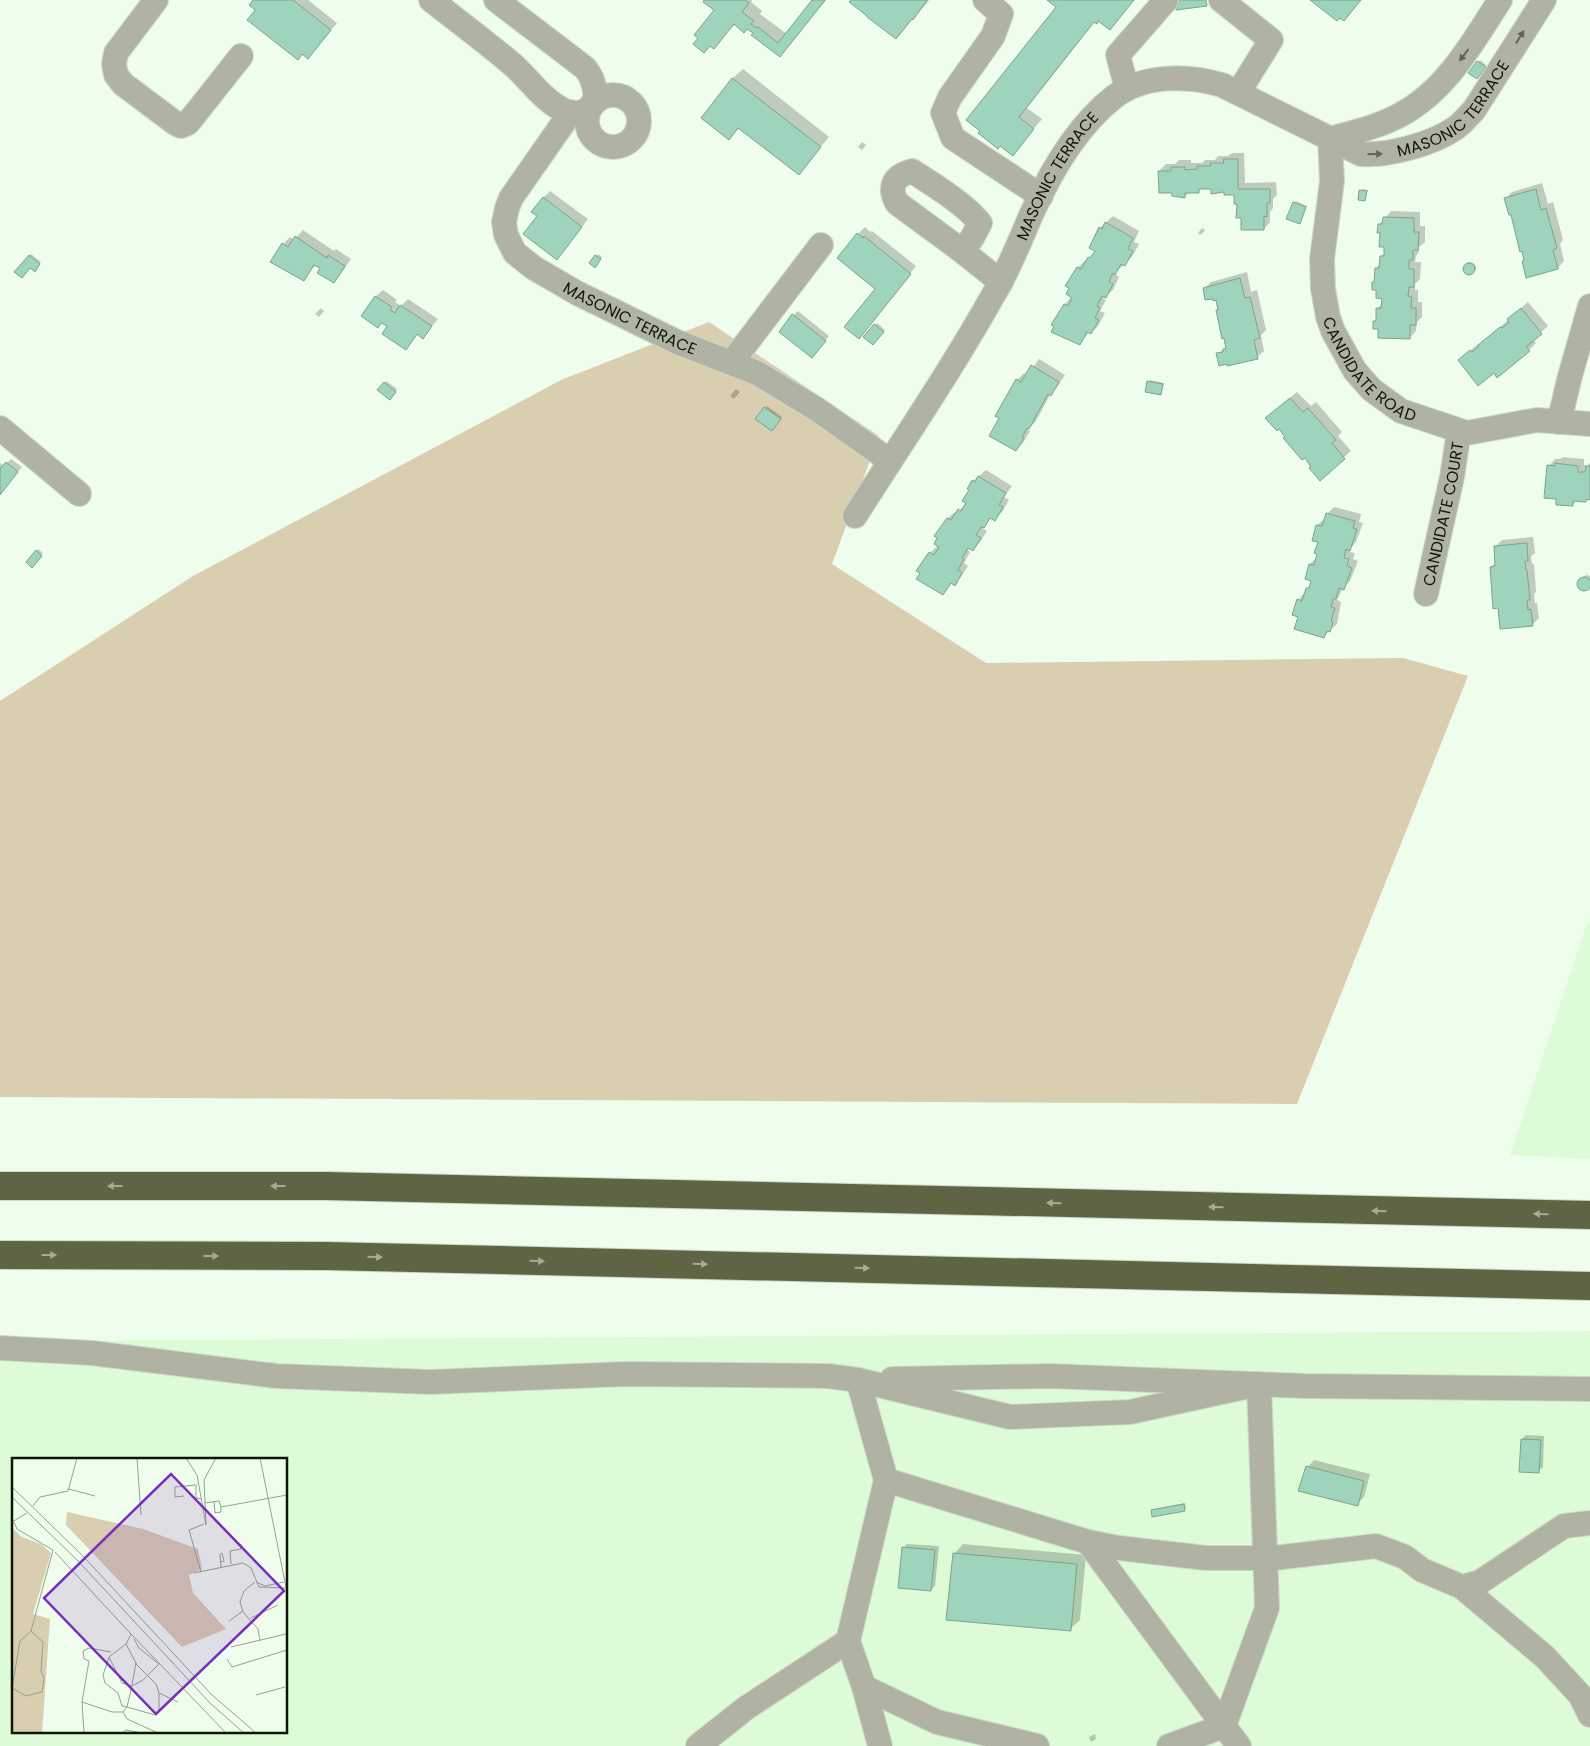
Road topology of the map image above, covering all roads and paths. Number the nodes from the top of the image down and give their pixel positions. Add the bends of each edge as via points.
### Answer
1 (156, 0) edge
2 (431, 0) edge
3 (496, 0) edge
4 (985, 0) edge
5 (1166, 0) edge
6 (1220, 0) edge
7 (1500, 0) edge
8 (1544, 0) edge
9 (241, 56) dead end
10 (1127, 89) junction
11 (1238, 93) junction
12 (582, 109) junction
13 (1330, 138) junction
14 (1041, 196) junction
15 (821, 245) dead end
16 (962, 251) dead end
17 (1000, 282) junction
18 (1590, 306) edge
19 (732, 362) junction
20 (1559, 422) junction
21 (1590, 424) edge
22 (0, 428) edge
23 (1459, 431) junction
24 (890, 461) junction
25 (79, 494) dead end
26 (855, 516) dead end
27 (1426, 594) dead end
28 (0, 1186) edge
29 (1590, 1215) edge
30 (0, 1255) edge
31 (1590, 1286) edge
32 (0, 1348) edge
33 (858, 1380) junction
34 (1259, 1384) junction
35 (1590, 1389) edge
36 (886, 1480) junction
37 (1590, 1523) edge
38 (1088, 1542) junction
39 (1265, 1558) junction
40 (1462, 1588) junction
41 (848, 1641) junction
42 (864, 1688) junction
43 (1590, 1715) edge
44 (1224, 1726) junction
45 (698, 1746) edge
46 (880, 1746) edge
47 (1037, 1746) edge
48 (1169, 1746) edge
49 (1240, 1746) edge

1 - 9 street via 116,53 114,64 116,75 123,84 175,124 188,123
2 - 12 street via 564,111
3 - 12 street via 591,74 596,95
4 - 14 street via 1001,14 996,28 950,97 943,113 953,138
5 - 10 street via 1118,55
6 - 11 street via 1271,40
7 -> 13 street, MASONIC TERRACE via 1454,69 1430,94 1400,116
13 -> 8 street, MASONIC TERRACE via 1361,154 1373,155 1402,150 1454,130 1474,110
10 - 11 street, MASONIC TERRACE via 1155,80 1179,78 1206,80
10 - 14 street, MASONIC TERRACE via 1115,96 1084,126
11 - 13 street, MASONIC TERRACE
12 - 19 street, MASONIC TERRACE via 511,198 504,222 515,253 577,293 677,342
13 - 23 street, CANDIDATE ROAD via 1332,181 1322,259 1323,289 1333,331 1356,371 1383,399 1402,411
14 - 17 street, MASONIC TERRACE
15 - 19 street
16 - 17 street
17 - 24 street, MASONIC TERRACE
18 - 20 street
19 - 24 street, MASONIC TERRACE via 757,372
20 - 21 street, CANDIDATE ROAD
20 - 23 street, CANDIDATE ROAD via 1536,420 1467,433
22 - 25 street
23 - 27 street, CANDIDATE COURT
24 - 26 street, MASONIC TERRACE
29 -> 28 highway via 326,1186
30 -> 31 highway via 326,1256
32 - 33 street via 92,1353 276,1376 430,1382 626,1374 828,1376
33 - 34 street via 1050,1376
33 - 34 street via 1010,1417 1130,1412
33 - 36 street
34 - 35 street
34 - 39 street
36 - 38 street
36 - 41 street
37 - 40 street via 1564,1526 1480,1582
38 - 39 street via 1206,1558
38 - 44 street
39 - 40 street via 1376,1546 1406,1556 1422,1570
39 - 44 street via 1267,1608
40 - 43 street via 1545,1657 1580,1695
41 - 42 street
41 - 45 street via 746,1708
42 - 46 street
42 - 47 street via 937,1722
44 - 48 street
44 - 49 street

